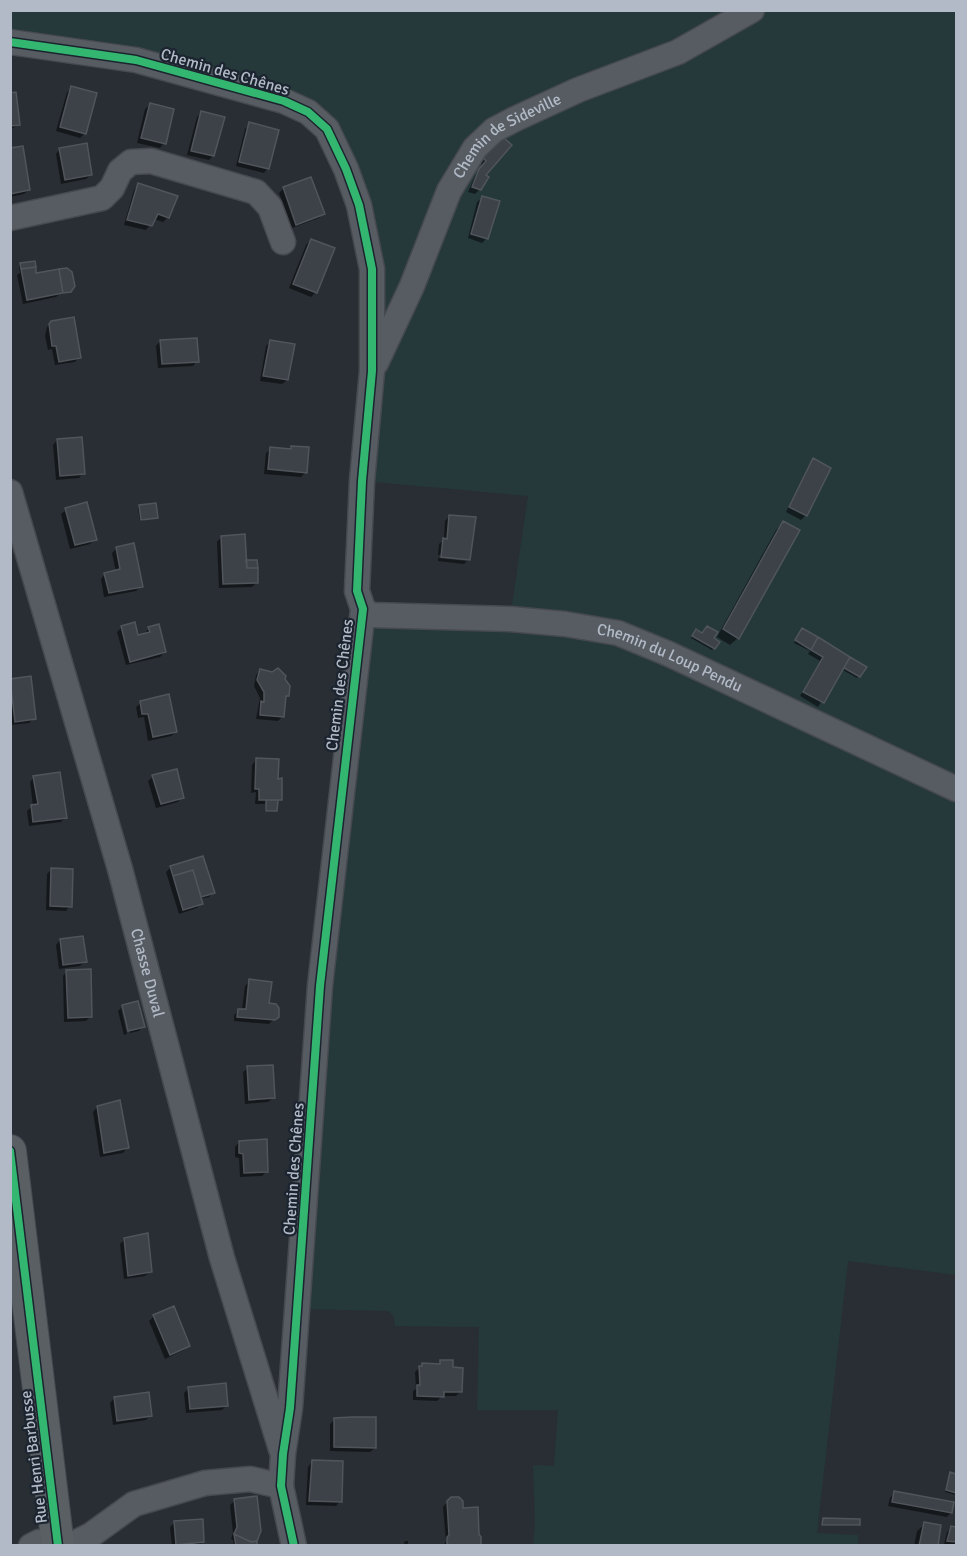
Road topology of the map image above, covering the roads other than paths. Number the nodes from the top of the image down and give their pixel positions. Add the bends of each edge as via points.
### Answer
1 (752, 10) edge
2 (10, 42) edge
3 (10, 218) edge
4 (283, 242) dead end
5 (372, 371) junction
6 (10, 492) edge
7 (363, 609) junction
8 (957, 789) edge
9 (10, 1152) edge
10 (283, 1454) junction
11 (281, 1486) junction
12 (31, 1545) edge
13 (58, 1545) edge
14 (294, 1545) edge

1 - 5 street, Chemin de Sideville via 678,52 578,90 494,130 476,148 449,191 412,286
2 - 5 street, Chemin des Chênes via 136,60 284,101 309,112 327,129 359,205 372,269
3 - 4 street via 102,198 131,162 152,161 256,192 270,207
5 - 7 street, Chemin des Chênes via 357,591
6 - 10 street, Chasse Duval via 120,869 222,1258
7 - 8 street, Chemin du Loup Pendu via 371,615 510,619 618,633
7 - 10 street, Chemin des Chênes via 320,986 290,1408
9 - 13 main road, Rue Henri Barbusse
10 - 11 street, Chemin des Chênes
11 - 13 street via 250,1479 205,1483 134,1504 91,1535
11 - 14 street, Chemin des Chênes
12 - 13 street

